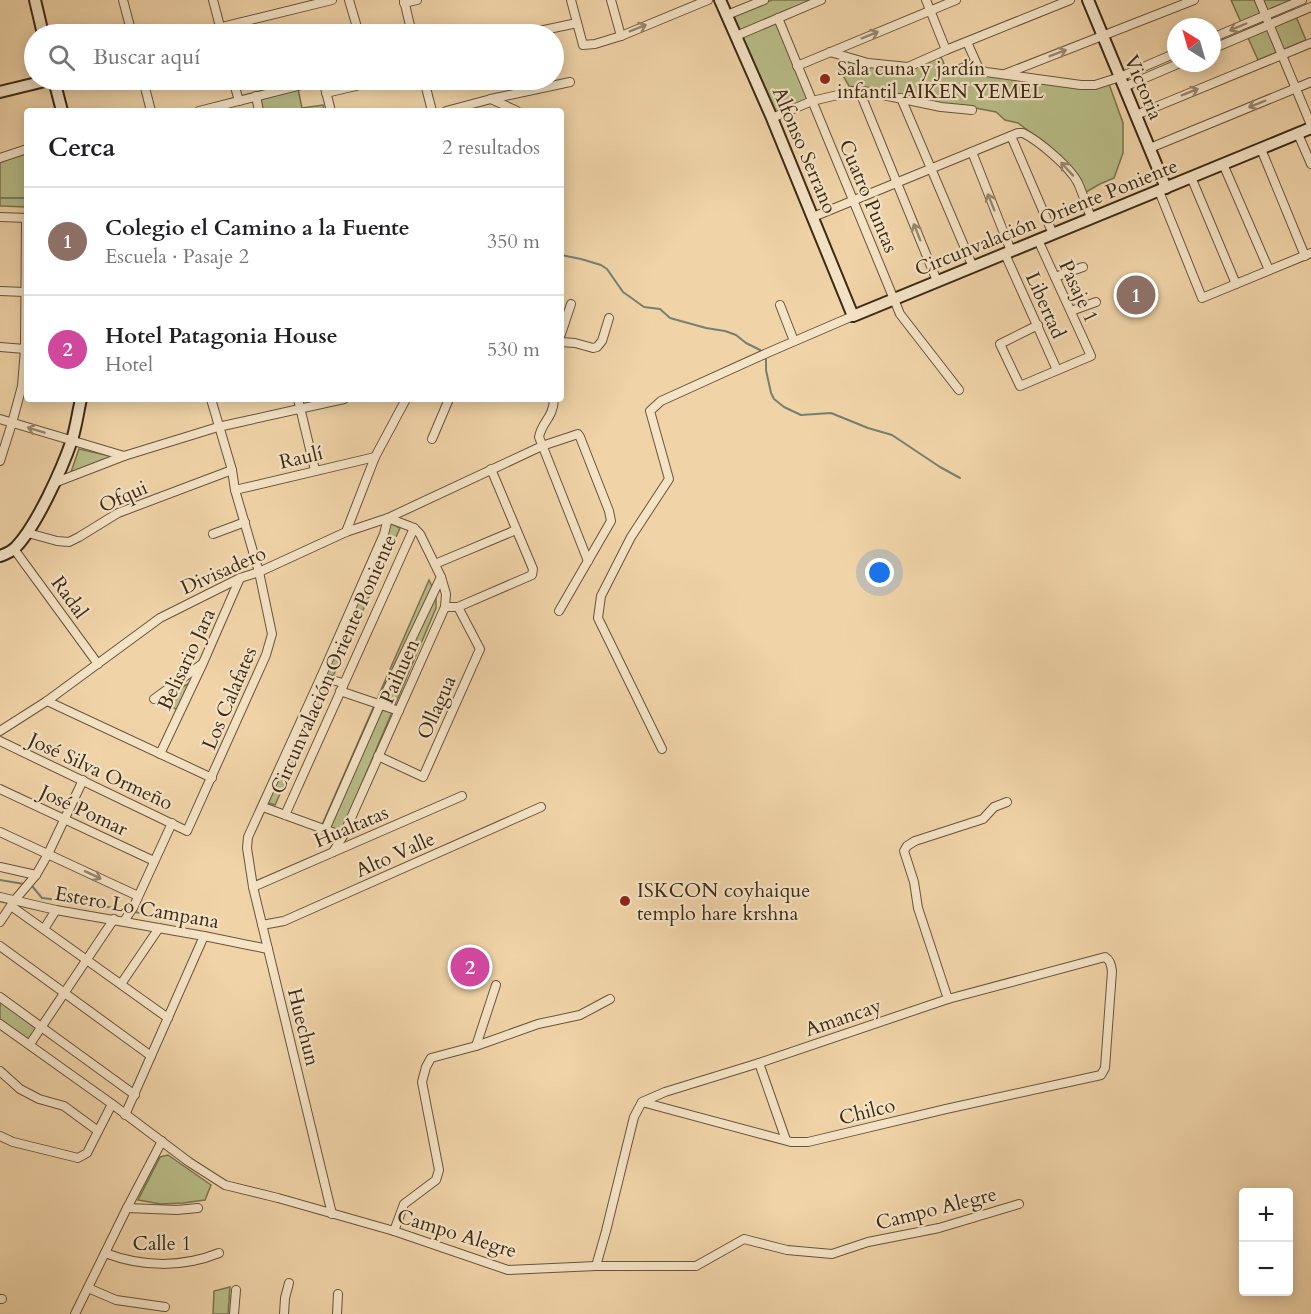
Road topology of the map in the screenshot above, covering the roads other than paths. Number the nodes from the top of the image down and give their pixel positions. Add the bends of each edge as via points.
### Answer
1 (35, 0) edge
2 (123, 0) edge
3 (213, 0) edge
4 (286, 0) edge
5 (332, 0) edge
6 (349, 0) edge
7 (417, 0) edge
8 (571, 0) edge
9 (611, 0) edge
10 (708, 0) edge
11 (720, 0) edge
12 (764, 0) edge
13 (821, 0) edge
14 (926, 0) edge
15 (956, 0) edge
16 (1070, 0) edge
17 (1088, 0) edge
18 (1194, 0) edge
19 (1258, 0) edge
20 (1302, 0) edge
21 (404, 2) edge
22 (1311, 7) edge
23 (289, 11) junction
24 (930, 11) junction
25 (727, 15) junction
26 (1264, 16) junction
27 (778, 18) junction
28 (578, 23) junction
29 (41, 24) edge
30 (129, 24) edge
31 (219, 24) edge
32 (245, 24) edge
33 (356, 24) edge
34 (410, 24) edge
35 (1268, 25) junction
36 (564, 26) edge
37 (1221, 34) edge
38 (621, 36) junction
39 (736, 36) junction
40 (1103, 36) junction
41 (967, 42) junction
42 (1311, 43) edge
43 (1221, 45) edge
44 (946, 50) junction
45 (830, 52) junction
46 (1281, 55) junction
47 (1167, 58) edge
48 (797, 66) junction
49 (1167, 67) edge
50 (1003, 75) junction
51 (570, 82) dead end
52 (1122, 82) junction
53 (1311, 82) edge
54 (564, 83) edge
55 (24, 86) edge
56 (1296, 88) junction
57 (57, 90) edge
58 (146, 90) edge
59 (236, 90) edge
60 (281, 90) edge
61 (326, 90) edge
62 (339, 90) edge
63 (427, 90) edge
64 (533, 90) edge
65 (859, 90) junction
66 (0, 92) edge
67 (327, 93) junction
68 (256, 96) junction
69 (901, 98) junction
70 (491, 99) junction
71 (239, 101) junction
72 (812, 101) junction
73 (61, 108) edge
74 (150, 108) edge
75 (212, 108) edge
76 (258, 108) edge
77 (330, 108) edge
78 (431, 108) edge
79 (457, 108) edge
80 (510, 108) edge
81 (972, 110) dead end
82 (1136, 115) junction
83 (772, 118) junction
84 (1311, 127) edge
85 (1298, 134) junction
86 (1011, 136) junction
87 (1150, 148) junction
88 (1261, 149) junction
89 (24, 150) edge
90 (972, 152) junction
91 (0, 158) edge
92 (1223, 164) junction
93 (1311, 164) edge
94 (932, 169) junction
95 (1191, 177) junction
96 (897, 182) junction
97 (1163, 189) junction
98 (854, 200) junction
99 (0, 217) edge
100 (813, 217) junction
101 (24, 218) edge
102 (1091, 219) junction
103 (1053, 234) junction
104 (1038, 240) junction
105 (1008, 252) junction
106 (1308, 254) edge
107 (973, 267) junction
108 (1083, 267) dead end
109 (1269, 270) junction
110 (1055, 277) junction
111 (937, 281) junction
112 (1236, 284) junction
113 (0, 291) edge
114 (24, 292) edge
115 (894, 299) junction
116 (1096, 302) dead end
117 (571, 304) dead end
118 (780, 305) dead end
119 (1071, 311) junction
120 (853, 316) junction
121 (609, 318) dead end
122 (564, 325) edge
123 (1038, 325) junction
124 (794, 341) junction
125 (564, 342) edge
126 (0, 347) edge
127 (24, 350) edge
128 (24, 362) edge
129 (1057, 370) junction
130 (959, 390) dead end
131 (80, 402) edge
132 (212, 402) edge
133 (299, 402) edge
134 (329, 402) edge
135 (404, 402) edge
136 (448, 402) edge
137 (554, 402) edge
138 (300, 408) junction
139 (0, 419) edge
140 (12, 423) junction
141 (218, 427) junction
142 (432, 439) dead end
143 (72, 440) junction
144 (542, 446) junction
145 (124, 456) junction
146 (375, 457) junction
147 (0, 461) edge
148 (491, 469) junction
149 (231, 470) junction
150 (315, 470) junction
151 (54, 483) junction
152 (235, 490) junction
153 (388, 518) junction
154 (245, 522) junction
155 (414, 528) junction
156 (516, 530) junction
157 (346, 532) junction
158 (28, 533) junction
159 (213, 534) dead end
160 (14, 549) junction
161 (0, 556) edge
162 (588, 561) junction
163 (435, 564) junction
164 (259, 572) junction
165 (441, 577) junction
166 (240, 578) junction
167 (445, 607) junction
168 (458, 607) junction
169 (559, 611) dead end
170 (203, 663) junction
171 (98, 664) junction
172 (321, 677) junction
173 (341, 687) junction
174 (154, 699) dead end
175 (47, 701) junction
176 (380, 705) junction
177 (399, 711) junction
178 (0, 731) edge
179 (0, 741) edge
180 (662, 749) dead end
181 (160, 754) junction
182 (378, 756) junction
183 (212, 778) junction
184 (83, 780) junction
185 (0, 789) edge
186 (462, 796) dead end
187 (1007, 802) dead end
188 (263, 807) junction
189 (541, 807) dead end
190 (285, 815) junction
191 (64, 820) junction
192 (172, 822) junction
193 (325, 830) junction
194 (187, 831) joint
195 (0, 832) edge
196 (343, 836) junction
197 (333, 852) junction
198 (48, 854) junction
199 (154, 861) junction
200 (0, 867) edge
201 (34, 878) junction
202 (253, 887) junction
203 (138, 896) junction
204 (0, 897) edge
205 (13, 903) junction
206 (56, 910) junction
207 (114, 920) junction
208 (126, 920) junction
209 (0, 922) edge
210 (262, 925) junction
211 (159, 928) junction
212 (44, 929) junction
213 (204, 936) junction
214 (0, 946) edge
215 (268, 949) junction
216 (87, 960) junction
217 (121, 984) junction
218 (496, 985) dead end
219 (64, 993) junction
220 (0, 997) edge
221 (610, 999) dead end
222 (948, 999) junction
223 (168, 1018) junction
224 (0, 1024) edge
225 (42, 1027) junction
226 (30, 1044) junction
227 (476, 1046) junction
228 (151, 1056) junction
229 (759, 1063) junction
230 (0, 1071) edge
231 (1101, 1074) joint
232 (135, 1095) junction
233 (642, 1102) junction
234 (112, 1104) junction
235 (125, 1114) junction
236 (98, 1131) junction
237 (0, 1136) edge
238 (786, 1140) junction
239 (162, 1142) junction
240 (1019, 1204) dead end
241 (127, 1208) junction
242 (198, 1208) dead end
243 (332, 1214) junction
244 (394, 1231) junction
245 (105, 1253) junction
246 (219, 1253) dead end
247 (596, 1266) junction
248 (289, 1283) dead end
249 (88, 1288) junction
250 (236, 1290) dead end
251 (338, 1294) dead end
252 (165, 1307) dead end
253 (75, 1314) edge
254 (234, 1314) edge
255 (284, 1314) edge
256 (337, 1314) edge

1 - 29 street
2 - 30 street
3 - 31 street
4 - 23 street
5 - 23 street
6 - 33 street
7 - 21 street
8 - 28 street
9 - 38 street
38 -> 10 street
11 - 25 street, Alfonso Serrano
12 - 25 street
13 - 27 street
14 - 24 street
15 - 24 street
16 - 41 street
17 - 40 street, Victoria
18 - 40 street
19 - 26 street
20 - 26 street
21 - 34 street
22 - 35 street
23 - 32 street
24 - 44 street
45 -> 24 street
25 - 39 street, Alfonso Serrano
26 - 35 street
26 -> 37 street
27 - 39 street
27 - 48 street, Cuatro Puntas
28 - 36 street
28 - 38 street via 583,45
35 - 43 street
35 - 46 street
39 - 83 street, Alfonso Serrano
50 -> 40 street
40 - 52 street, Victoria
41 - 44 street
41 - 50 street via 979,69
42 - 46 street
44 - 45 street via 908,67 868,63
45 - 48 street
46 - 56 street
82 -> 46 street
47 - 52 street
48 - 72 street, Cuatro Puntas
49 - 52 street
50 - 52 street via 1081,85
51 - 54 street
52 - 82 street, Victoria
53 - 56 street
55 - 66 street
56 - 84 street
56 -> 87 street
57 - 73 street
58 - 74 street
59 - 71 street
60 - 68 street
61 - 67 street
62 - 67 street
63 - 78 street
64 - 70 street
65 - 69 street
65 - 72 street
65 - 96 street
67 - 77 street
68 - 71 street
68 - 76 street
69 - 81 street
69 - 94 street
70 - 79 street
70 - 80 street
71 - 75 street
72 - 83 street
72 - 98 street, Cuatro Puntas
82 - 87 street, Victoria
83 - 100 street, Alfonso Serrano
84 - 85 street, Circunvalación Oriente Poniente
85 - 88 street, Circunvalación Oriente Poniente
85 - 93 street
86 - 90 street
102 -> 86 street via 1071,172 1023,133
86 - 103 street
87 - 97 street, Victoria
88 - 92 street, Circunvalación Oriente Poniente
88 - 106 street
89 - 91 street
90 - 94 street
105 -> 90 street, Libertad
92 - 95 street, Circunvalación Oriente Poniente
92 - 109 street
94 - 96 street
94 - 107 street
95 - 97 street, Circunvalación Oriente Poniente
95 - 112 street
96 - 98 street
111 -> 96 street
97 - 102 street, Circunvalación Oriente Poniente
97 - 112 street, Victoria via 1202,298
98 - 100 street
98 - 115 street, Cuatro Puntas
99 - 101 street
100 - 120 street, Alfonso Serrano
102 - 103 street, Circunvalación Oriente Poniente
103 - 104 street, Circunvalación Oriente Poniente
104 - 105 street, Circunvalación Oriente Poniente
104 - 110 street, Pasaje 1
105 - 107 street, Circunvalación Oriente Poniente
105 - 123 street, Libertad
106 - 109 street
107 - 111 street, Circunvalación Oriente Poniente
108 - 110 street
109 - 112 street
110 - 119 street, Pasaje 1
111 - 115 street, Circunvalación Oriente Poniente
113 - 114 street
115 - 120 street, Circunvalación Oriente Poniente
115 - 130 street, Cuatro Puntas via 900,314
116 - 119 street
117 - 122 street
118 - 124 street
119 - 129 street, Pasaje 1 via 1091,356
120 - 124 street, Circunvalación Oriente Poniente
121 - 125 street via 597,347
123 - 129 street, Libertad
123 - 129 street via 1000,344 1020,386
124 - 180 street, Circunvalación Oriente Poniente via 661,401 650,411 669,479 630,537 601,596 598,618
126 - 127 street
128 - 140 street
131 - 143 street
132 - 141 street, Los Calafates
133 - 138 street
134 - 138 street
135 - 146 street
136 - 142 street
137 - 144 street via 540,431
138 - 141 street
138 - 150 street
139 - 140 street
143 -> 140 street
140 - 147 street
141 - 145 street
141 - 149 street, Los Calafates
143 - 145 street
143 - 151 street
144 - 148 street, Divisadero
144 - 162 street
144 - 162 street, Divisadero via 578,434 580,437 611,520
145 - 151 street
146 - 150 street, Raulí
146 - 157 street
148 - 153 street, Divisadero
148 - 156 street
149 - 152 street, Los Calafates
149 - 158 street, Ofqui via 118,513 69,542
150 - 152 street, Raulí
151 - 158 street
152 - 154 street, Los Calafates
153 - 155 street
153 - 157 street, Divisadero
153 - 172 street
154 - 159 street
154 - 164 street, Los Calafates
155 - 163 street
155 - 173 street, Circunvalación Oriente Poniente
156 - 163 street
156 - 168 street via 532,575
157 - 164 street, Divisadero
158 - 160 street
160 - 161 street
160 - 171 street, Radal
162 - 169 street
163 - 165 street
164 - 166 street, Divisadero
164 - 183 street, Los Calafates via 272,634
165 - 167 street
165 - 176 street
166 - 170 street, Belisario Jara
166 - 171 street, Divisadero via 160,618
167 - 168 street
167 - 177 street, Paihuen
168 - 182 street, Ollagua via 480,649 423,777
170 - 174 street
170 - 181 street, Belisario Jara
171 - 175 street, Divisadero
172 - 173 street
172 - 188 street
173 - 176 street
173 - 190 street, Circunvalación Oriente Poniente
175 - 178 street, Divisadero
175 - 181 street
176 - 177 street
176 - 193 street
177 - 182 street, Paihuen
179 - 184 street, José Silva Ormeño
181 - 183 street
182 - 196 street, Paihuen
183 - 194 street, Los Calafates
184 - 191 street
184 - 192 street, José Silva Ormeño
185 - 191 street, José Pomar
186 - 197 street, Hualtatas
187 - 222 street via 994,807 983,819 915,841 904,851
188 - 190 street
188 - 202 street, Huechun via 248,837
189 - 210 street, Alto Valle via 284,921
190 - 193 street
191 - 198 street
191 - 199 street, José Pomar
192 - 194 street, José Silva Ormeño
192 - 199 street
193 - 196 street
195 - 198 street
196 - 197 street, Paihuen
197 - 202 street, Hualtatas
198 - 201 street
198 -> 203 street
199 - 203 street
200 - 201 street
201 - 205 street
202 - 210 street, Huechun
203 - 208 street
204 - 205 street, Estero Lo Campana
205 - 206 street, Estero Lo Campana
205 - 209 street
205 - 212 street
206 - 207 street, Estero Lo Campana
206 - 212 street
207 - 208 street, Estero Lo Campana
207 - 216 street
208 - 211 street, Estero Lo Campana
210 - 215 street, Huechun
211 - 213 street, Estero Lo Campana
211 - 217 street
212 - 216 street
213 - 215 street, Estero Lo Campana
213 - 223 street
214 - 219 street
215 - 243 street, Huechun
216 - 217 street
216 - 219 street
217 - 223 street
218 - 227 street
219 - 225 street
219 - 228 street
220 - 225 street
221 - 227 street via 580,1015 538,1024
222 - 229 street, Amancay
222 - 231 street, Amancay via 1105,957 1112,971 1105,1068
223 - 228 street
224 - 226 street, Campo Alegre
225 - 226 street
225 - 232 street
226 - 234 street, Campo Alegre
227 - 244 street via 431,1058 426,1067 423,1082 439,1170 436,1180 404,1204
228 - 232 street
229 - 233 street, Amancay
229 - 238 street
230 - 236 street via 20,1089 64,1106
231 - 238 street, Chilco via 808,1142
232 - 235 street
233 - 238 street, Chilco
233 - 247 street via 634,1117
234 - 235 street, Campo Alegre
234 - 236 street
235 - 239 street, Campo Alegre
236 - 237 street via 87,1153 78,1158
239 - 241 street
239 - 243 street, Campo Alegre via 225,1185
240 - 247 street, Campo Alegre via 832,1254 788,1250 744,1239 696,1266
241 - 242 street
241 - 245 street
243 - 244 street, Campo Alegre
244 - 247 street, Campo Alegre via 508,1270
245 - 246 street, Calle 1 via 139,1263 173,1264
245 - 249 street
248 - 255 street
249 - 252 street via 116,1300
249 - 253 street
250 - 254 street
251 - 256 street

